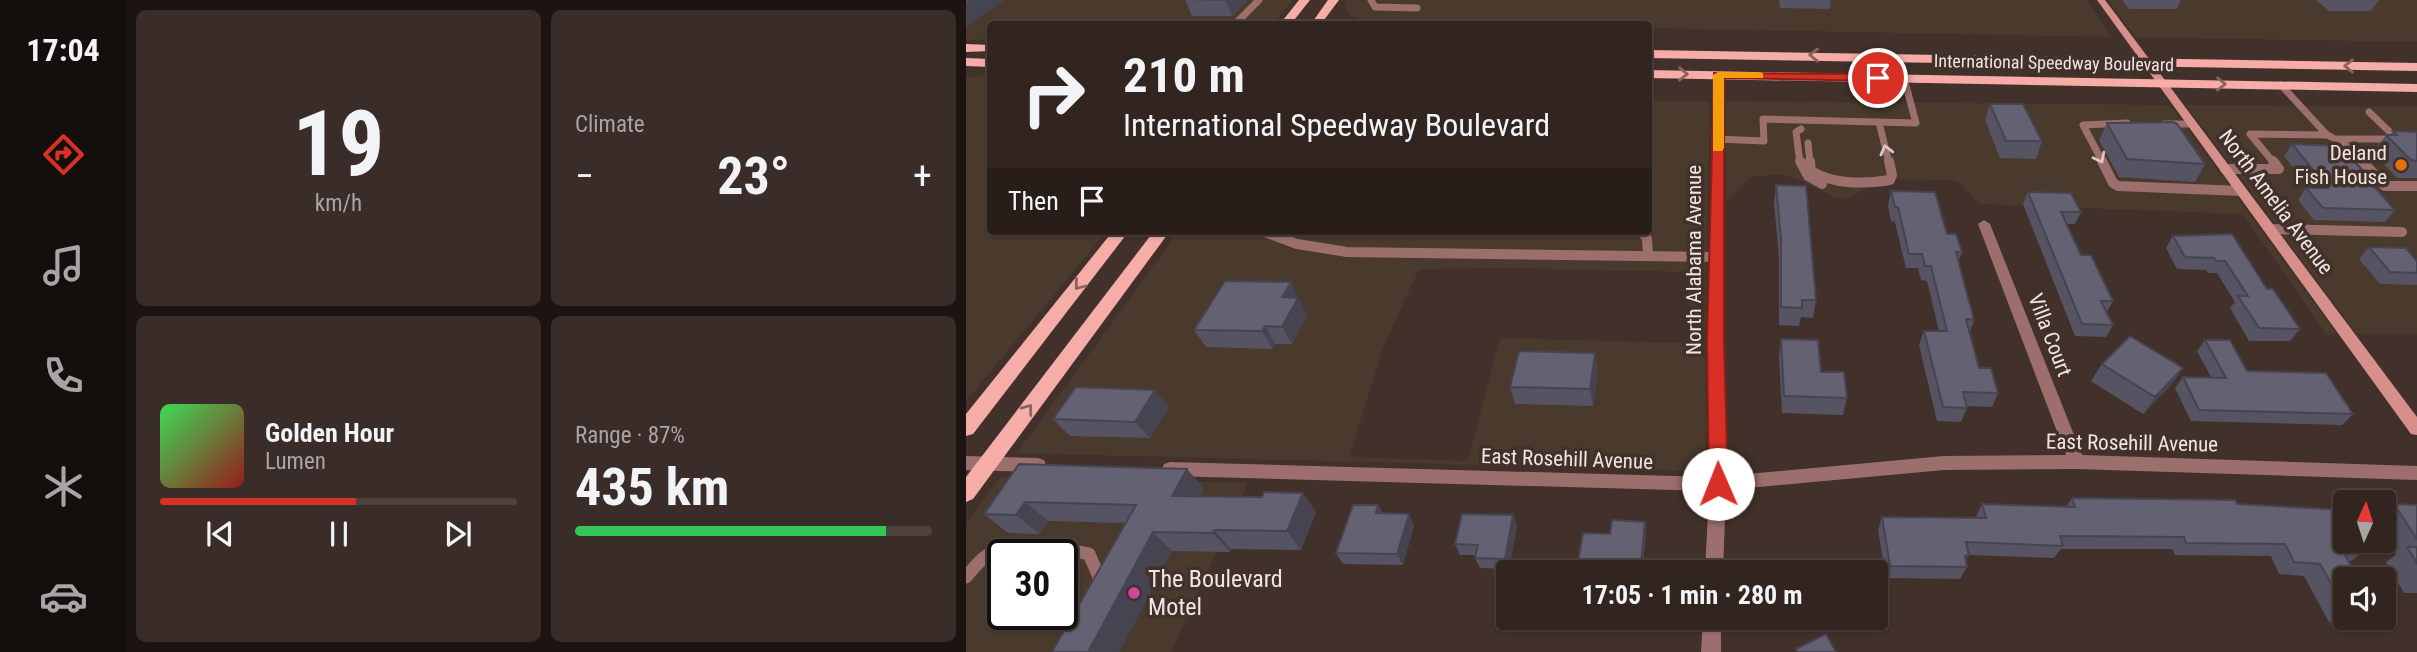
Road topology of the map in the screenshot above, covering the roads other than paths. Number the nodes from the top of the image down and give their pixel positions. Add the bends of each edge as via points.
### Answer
1 (1259, 0) edge
2 (1305, 0) edge
3 (1334, 0) edge
4 (1371, 0) edge
5 (2101, 0) edge
6 (1417, 8) dead end
7 (1326, 10) junction
8 (1239, 21) edge
9 (1288, 21) edge
10 (1318, 21) edge
11 (1328, 21) edge
12 (987, 48) edge
13 (967, 50) edge
14 (1652, 54) edge
15 (1782, 55) junction
16 (966, 62) edge
17 (987, 62) edge
18 (2146, 63) junction
19 (2417, 67) edge
20 (1652, 74) edge
21 (1718, 75) junction
22 (1904, 78) junction
23 (2161, 83) junction
24 (2281, 85) junction
25 (2417, 88) edge
26 (2369, 112) dead end
27 (1879, 122) junction
28 (2136, 123) edge
29 (2150, 123) edge
30 (2192, 124) junction
31 (1804, 132) junction
32 (2329, 136) junction
33 (1717, 139) junction
34 (2225, 169) junction
35 (1867, 187) dead end
36 (2417, 187) edge
37 (2241, 191) junction
38 (1984, 224) dead end
39 (2270, 229) junction
40 (2402, 232) dead end
41 (1118, 235) edge
42 (1159, 235) edge
43 (1274, 235) edge
44 (1644, 235) edge
45 (1648, 256) junction
46 (1716, 257) junction
47 (966, 428) edge
48 (2417, 429) edge
49 (2077, 461) junction
50 (966, 463) edge
51 (988, 464) junction
52 (1053, 466) edge
53 (1158, 468) edge
54 (2417, 473) edge
55 (1718, 484) junction
56 (966, 493) edge
57 (1715, 560) edge
58 (966, 577) edge
59 (1090, 605) edge
60 (1712, 630) edge
61 (1711, 652) edge

1 - 8 lane
2 - 9 main road
3 - 7 main road
4 - 6 lane via 1375,7
5 - 18 main road, North Amelia Avenue
7 - 10 main road
7 - 11 main road
12 - 13 main road
14 - 15 main road, International Speedway Boulevard
18 -> 15 main road, International Speedway Boulevard
15 - 21 main road via 1745,61
16 - 17 main road
19 -> 18 main road, International Speedway Boulevard
18 - 23 main road, North Amelia Avenue
20 -> 21 main road, International Speedway Boulevard
21 - 22 main road, International Speedway Boulevard
21 - 33 street, North Alabama Avenue
22 - 23 main road, International Speedway Boulevard
22 - 27 lane via 1916,122
23 -> 24 main road, International Speedway Boulevard
23 - 30 main road, North Amelia Avenue
24 - 25 main road, International Speedway Boulevard
24 - 32 lane
26 - 32 lane via 2397,139
27 - 31 lane
31 -> 27 lane via 1811,171 1820,178 1887,184 1892,175
28 -> 37 lane via 2083,125 2113,183 2125,188
29 - 30 lane
30 - 34 main road, North Amelia Avenue
31 - 33 lane via 1763,119 1764,141
31 - 35 lane via 1796,132 1806,177 1828,186
32 - 34 lane via 2250,134 2279,169
32 - 36 lane via 2350,148 2385,186
33 - 46 street, North Alabama Avenue
34 - 37 main road, North Amelia Avenue
37 - 39 main road, North Amelia Avenue
38 - 49 street, Villa Court
39 - 40 lane
39 - 48 main road, North Amelia Avenue
41 -> 47 main road
51 -> 42 main road
43 - 45 lane via 1348,253
44 - 45 lane
45 - 46 lane
46 - 55 street, North Alabama Avenue
49 - 54 street, East Rosehill Avenue
49 - 55 street, East Rosehill Avenue via 1944,463
50 - 51 street
51 - 52 street
51 - 56 main road
53 - 55 street, East Rosehill Avenue
55 - 57 street, North Alabama Avenue
58 - 59 lane via 1002,546 1071,549 1088,554 1098,577 1097,594
60 - 61 street

